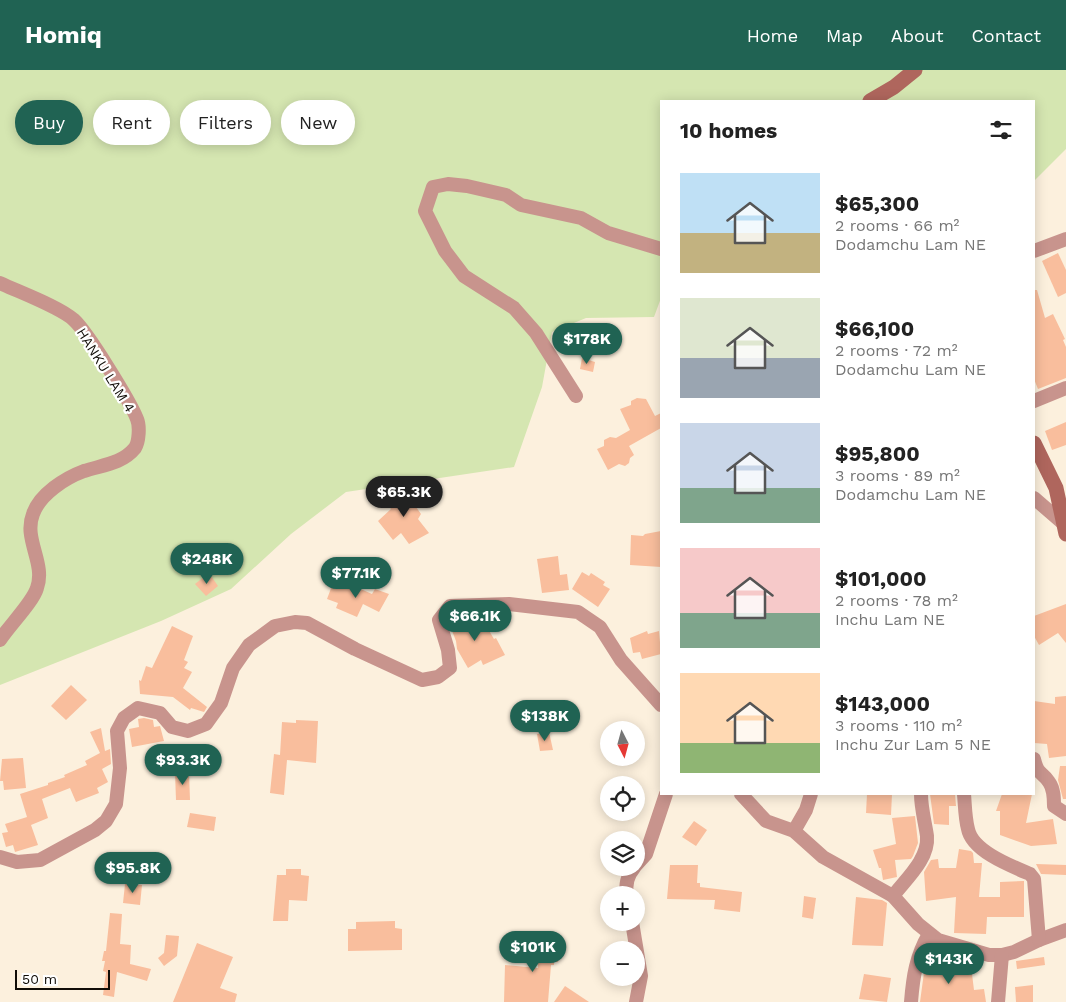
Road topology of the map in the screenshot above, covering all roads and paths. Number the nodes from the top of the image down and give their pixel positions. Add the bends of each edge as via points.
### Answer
1 (915, 70) edge
2 (871, 100) edge
3 (1066, 240) edge
4 (660, 248) edge
5 (1035, 251) edge
6 (0, 283) edge
7 (1066, 388) edge
8 (576, 396) dead end
9 (1035, 401) edge
10 (1035, 445) edge
11 (1061, 486) edge
12 (1035, 499) edge
13 (1065, 529) edge
14 (0, 640) edge
15 (660, 705) edge
16 (1035, 764) edge
17 (666, 795) edge
18 (742, 795) edge
19 (811, 795) edge
20 (921, 795) edge
21 (964, 795) edge
22 (1066, 814) edge
23 (794, 831) junction
24 (645, 855) edge
25 (0, 856) edge
26 (893, 896) junction
27 (1066, 930) edge
28 (634, 931) edge
29 (929, 934) junction
30 (1039, 940) junction
31 (1002, 955) junction
32 (636, 1002) edge
33 (910, 1002) edge
34 (998, 1002) edge

1 - 2 main road
3 - 5 street
4 - 8 street via 608,233 581,218 521,205 506,195 467,186 448,184 433,187 425,211 445,251 464,276 514,308 536,334
6 - 14 street, HANKU LAM 4 via 73,319 122,391 138,420 139,432 136,446 126,456 66,479 46,495 33,514 30,531 39,570 38,587
7 - 9 street
10 - 11 main road
11 - 13 main road
12 - 13 street
15 - 25 street via 621,660 600,627 578,612 509,604 450,606 439,620 450,668 438,677 422,680 307,624 294,622 275,626 249,645 232,668 221,703 206,724 188,731 172,727 160,714 138,708 124,718 117,731 120,768 116,804 95,830 40,860 17,862
16 - 22 street via 1037,771 1049,781 1054,806
17 - 24 street
18 - 23 street via 766,821
19 - 23 street
20 - 26 street via 926,850
21 - 30 street via 972,840 980,848 1034,879
23 - 26 street via 823,857
26 - 29 street
27 - 30 street
28 - 32 street via 641,976
29 - 31 street via 959,947
29 - 33 street via 920,949 913,974
30 - 31 street
31 - 34 street

